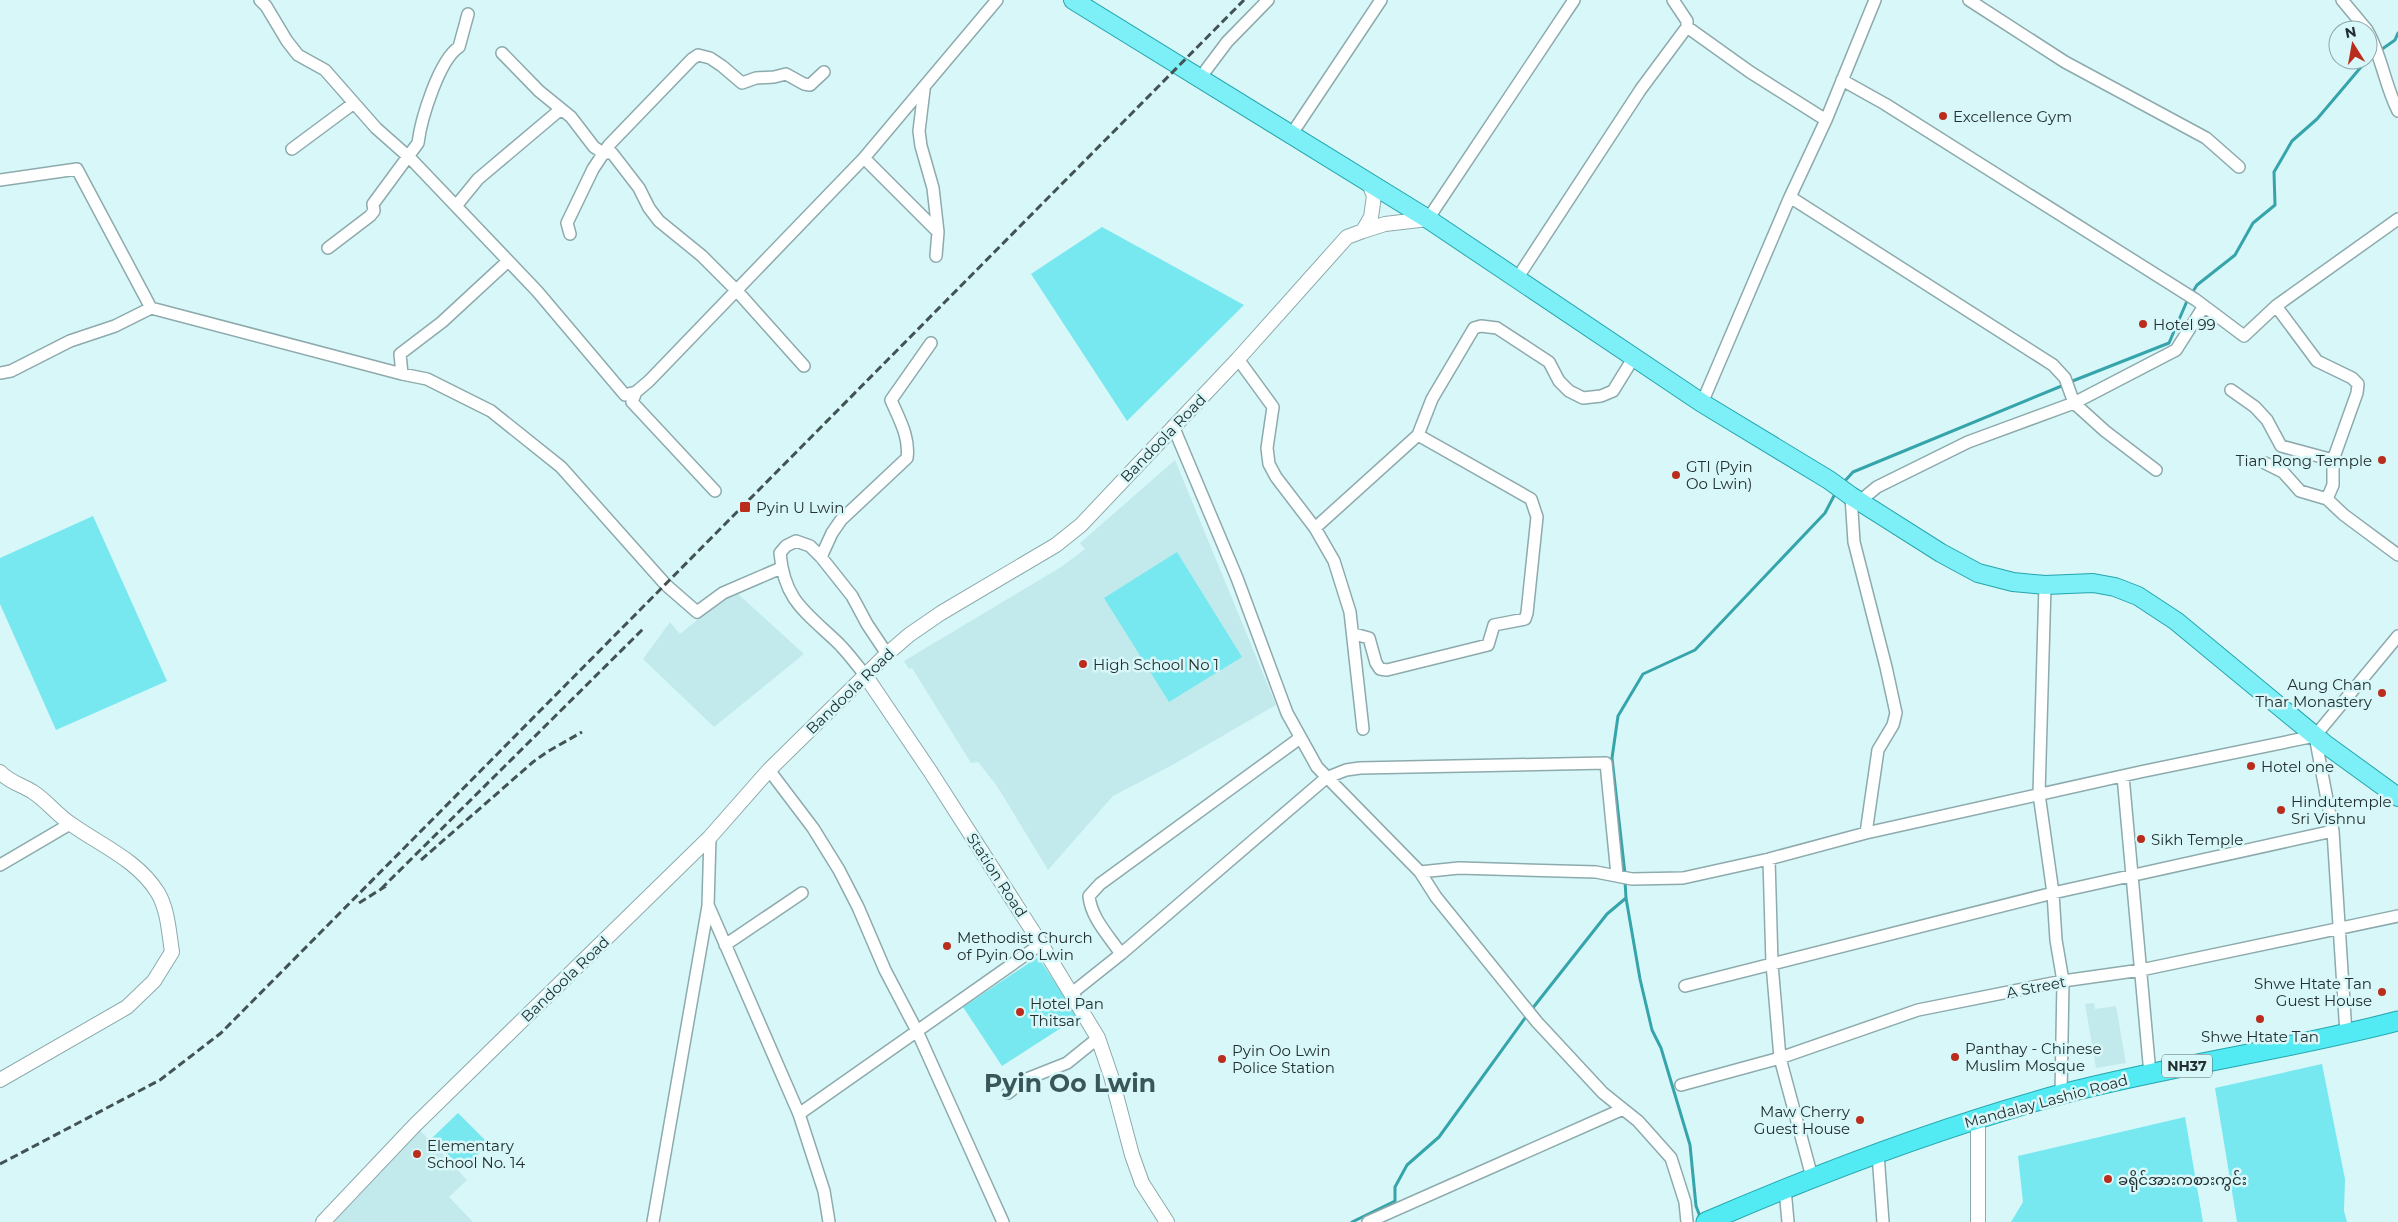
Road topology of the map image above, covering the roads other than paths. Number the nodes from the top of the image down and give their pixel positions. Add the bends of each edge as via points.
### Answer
1 (260, 0) edge
2 (997, 0) edge
3 (1073, 0) edge
4 (1268, 0) edge
5 (1381, 0) edge
6 (1574, 0) edge
7 (1673, 0) edge
8 (1876, 0) edge
9 (1969, 0) edge
10 (2342, 0) edge
11 (468, 14) dead end
12 (2358, 20) edge
13 (1687, 27) junction
14 (502, 53) dead end
15 (2378, 56) edge
16 (824, 72) dead end
17 (1200, 78) junction
18 (1842, 80) junction
19 (924, 90) junction
20 (354, 103) junction
21 (561, 109) junction
22 (2398, 111) edge
23 (1826, 120) junction
24 (1290, 135) junction
25 (292, 149) dead end
26 (603, 153) junction
27 (409, 157) junction
28 (864, 158) junction
29 (2239, 167) dead end
30 (0, 180) edge
31 (1368, 181) junction
32 (1790, 196) junction
33 (456, 206) junction
34 (1428, 219) junction
35 (2398, 219) edge
36 (1363, 231) junction
37 (938, 232) junction
38 (570, 234) dead end
39 (328, 248) dead end
40 (936, 256) dead end
41 (508, 260) junction
42 (1518, 277) junction
43 (737, 291) junction
44 (2200, 303) junction
45 (2276, 306) junction
46 (150, 308) junction
47 (931, 343) dead end
48 (1634, 357) junction
49 (1238, 360) junction
50 (804, 366) dead end
51 (0, 373) edge
52 (402, 374) junction
53 (2231, 390) dead end
54 (636, 392) junction
55 (1702, 403) junction
56 (2074, 403) junction
57 (1173, 426) junction
58 (1418, 434) junction
59 (2333, 460) junction
60 (2265, 464) dead end
61 (2156, 470) dead end
62 (715, 491) dead end
63 (1848, 493) junction
64 (2327, 498) junction
65 (1315, 528) junction
66 (2398, 555) edge
67 (821, 557) junction
68 (781, 568) junction
69 (2045, 585) junction
70 (1354, 634) junction
71 (2398, 636) edge
72 (887, 654) junction
73 (865, 675) junction
74 (1363, 729) dead end
75 (2315, 736) junction
76 (1300, 738) junction
77 (769, 770) junction
78 (0, 772) edge
79 (2123, 776) junction
80 (1326, 778) junction
81 (2039, 794) junction
82 (2398, 797) edge
83 (70, 824) junction
84 (2333, 831) junction
85 (1866, 833) junction
86 (710, 837) junction
87 (1769, 859) junction
88 (0, 865) edge
89 (1420, 872) junction
90 (1618, 875) junction
91 (2132, 876) junction
92 (802, 894) dead end
93 (2053, 894) junction
94 (708, 906) junction
95 (2398, 916) edge
96 (2341, 929) junction
97 (1041, 944) junction
98 (725, 945) junction
99 (1121, 954) junction
100 (1772, 964) junction
101 (2141, 970) junction
102 (2063, 981) junction
103 (1685, 986) dead end
104 (1072, 993) junction
105 (2398, 1021) edge
106 (917, 1031) junction
107 (2346, 1034) junction
108 (1098, 1038) junction
109 (1780, 1058) junction
110 (2150, 1074) junction
111 (0, 1080) edge
112 (1681, 1086) dead end
113 (1008, 1093) dead end
114 (2061, 1094) junction
115 (1623, 1109) junction
116 (800, 1114) junction
117 (1978, 1120) junction
118 (1878, 1154) junction
119 (1812, 1177) junction
120 (1785, 1189) junction
121 (1712, 1221) edge
122 (323, 1222) edge
123 (653, 1222) edge
124 (830, 1222) edge
125 (1003, 1222) edge
126 (1167, 1222) edge
127 (1368, 1222) edge
128 (1687, 1222) edge
129 (1788, 1222) edge
130 (1883, 1222) edge
131 (1978, 1222) edge

1 - 20 street via 298,55 325,70
2 - 19 street
3 - 17 main road
4 - 17 street via 1226,42
5 - 24 street
6 - 34 street
7 - 13 street via 1684,14
8 - 18 street
9 - 29 street via 2065,62 2206,138
10 - 12 street
11 - 27 street via 459,47 452,52 435,84 418,143
13 - 23 street
13 - 42 street via 1641,89
14 - 21 street
15 - 22 street
16 - 26 street via 810,85 786,74 742,83 716,62 698,55
17 - 24 main road
18 - 23 street
18 - 44 street
19 - 28 street
19 - 37 street via 919,131 933,188
20 - 25 street
20 - 27 street
21 - 26 street
21 - 33 street via 478,179
23 - 32 street
24 - 31 main road
26 - 38 street via 567,223
26 - 43 street via 612,154 624,168 659,221 702,256
27 - 33 street
27 - 39 street via 373,204 374,211 370,216
28 - 37 street
28 - 43 street
30 - 46 street via 77,169
31 - 34 main road
31 - 36 street via 1374,196 1371,217
32 - 55 street
32 - 56 street via 2053,366 2066,378
33 - 41 street
34 - 36 street, Bandoola Road via 1384,224
34 - 42 main road
35 - 45 street
36 - 49 street, Bandoola Road via 1348,237
37 - 40 street
41 - 52 street via 442,322 400,354
41 - 54 street via 625,395
42 - 48 main road
43 - 50 street
43 - 54 street
44 - 45 street via 2244,336
44 - 56 street via 2176,350
45 - 59 street via 2317,361 2358,384
46 - 51 street via 115,326 70,341
46 - 52 street
47 - 67 street via 891,400 906,435 907,458 841,520
48 - 55 main road
48 - 58 street via 1613,391 1583,398 1559,382 1549,362 1497,328 1474,328 1432,399
49 - 57 street, Bandoola Road
49 - 65 street via 1273,407 1267,448 1269,464
52 - 68 street via 427,379 491,411 561,467 666,585 697,612 723,593
53 - 59 street via 2267,420 2281,446
54 - 62 street via 632,402
55 - 63 main road
56 - 61 street via 2105,432
56 - 63 street via 1968,442 1878,487
57 - 72 street, Bandoola Road via 1081,524 1056,544 941,613
57 - 76 street via 1237,578 1287,713
58 - 65 street
58 - 70 street via 1531,499 1537,517 1527,613 1525,619 1494,625 1488,645 1387,670 1380,669 1376,663 1370,638
59 - 64 street via 2334,485
60 - 64 street via 2283,472 2300,491
63 - 69 main road via 1978,573 2013,582
63 - 85 street via 1854,542 1896,713 1893,725 1878,750
64 - 66 street via 2344,516
65 - 70 street via 1334,560
67 - 68 street via 810,546 796,542 780,552
67 - 72 street via 852,596
68 - 73 street via 794,599 811,620 837,641
69 - 75 main road via 2093,583 2138,596 2176,621
69 - 81 street
70 - 74 street
71 - 75 street
72 - 73 street, Bandoola Road
73 - 77 street, Bandoola Road
73 - 97 street, Station Road
75 - 79 street
75 - 82 main road
75 - 84 street
76 - 80 street
76 - 99 street via 1100,884 1089,896 1096,918
77 - 86 street, Bandoola Road
77 - 106 street via 813,828 839,870
78 - 83 street via 4,778 33,792
79 - 81 street
79 - 91 street
80 - 89 street
80 - 90 street via 1360,768 1606,763
80 - 99 street
81 - 85 street
81 - 93 street
83 - 88 street
83 - 111 street via 114,850 158,893 168,921 172,952 154,981 128,1007
84 - 91 street
84 - 96 street
85 - 87 street
86 - 94 street
86 - 122 street, Bandoola Road via 422,1118
87 - 90 street via 1683,878 1632,879
87 - 100 street
89 - 90 street via 1459,868
89 - 115 street via 1436,897 1529,1012 1602,1093
91 - 93 street
91 - 101 street
92 - 98 street
93 - 100 street
93 - 102 street
94 - 98 street
94 - 123 street
95 - 96 street, A Street
96 - 101 street, A Street
96 - 107 street
97 - 104 street, Station Road
97 - 106 street
98 - 116 street
99 - 104 street
100 - 103 street
100 - 109 street
101 - 102 street, A Street
101 - 110 street
102 - 109 street, A Street via 1918,1010
102 - 114 street
104 - 108 street, Station Road
105 - 107 highway, Mandalay Lashio Road / NH37
106 - 116 street
106 - 125 street
107 - 110 highway, Mandalay Lashio Road / NH37
108 - 113 street via 1067,1063 1024,1080
108 - 126 street, Station Road via 1142,1183
109 - 112 street, A Street
109 - 119 street
110 - 114 highway, Mandalay Lashio Road / NH37
114 - 117 highway, Mandalay Lashio Road / NH37
115 - 127 street
115 - 128 street via 1671,1158 1685,1202
116 - 124 street via 824,1191
117 - 118 highway, Mandalay Lashio Road / NH37
117 - 131 street
118 - 119 highway, Mandalay Lashio Road / NH37
118 - 130 street
119 - 120 highway, Mandalay Lashio Road / NH37
120 - 121 highway, Mandalay Lashio Road / NH37
120 - 129 street

